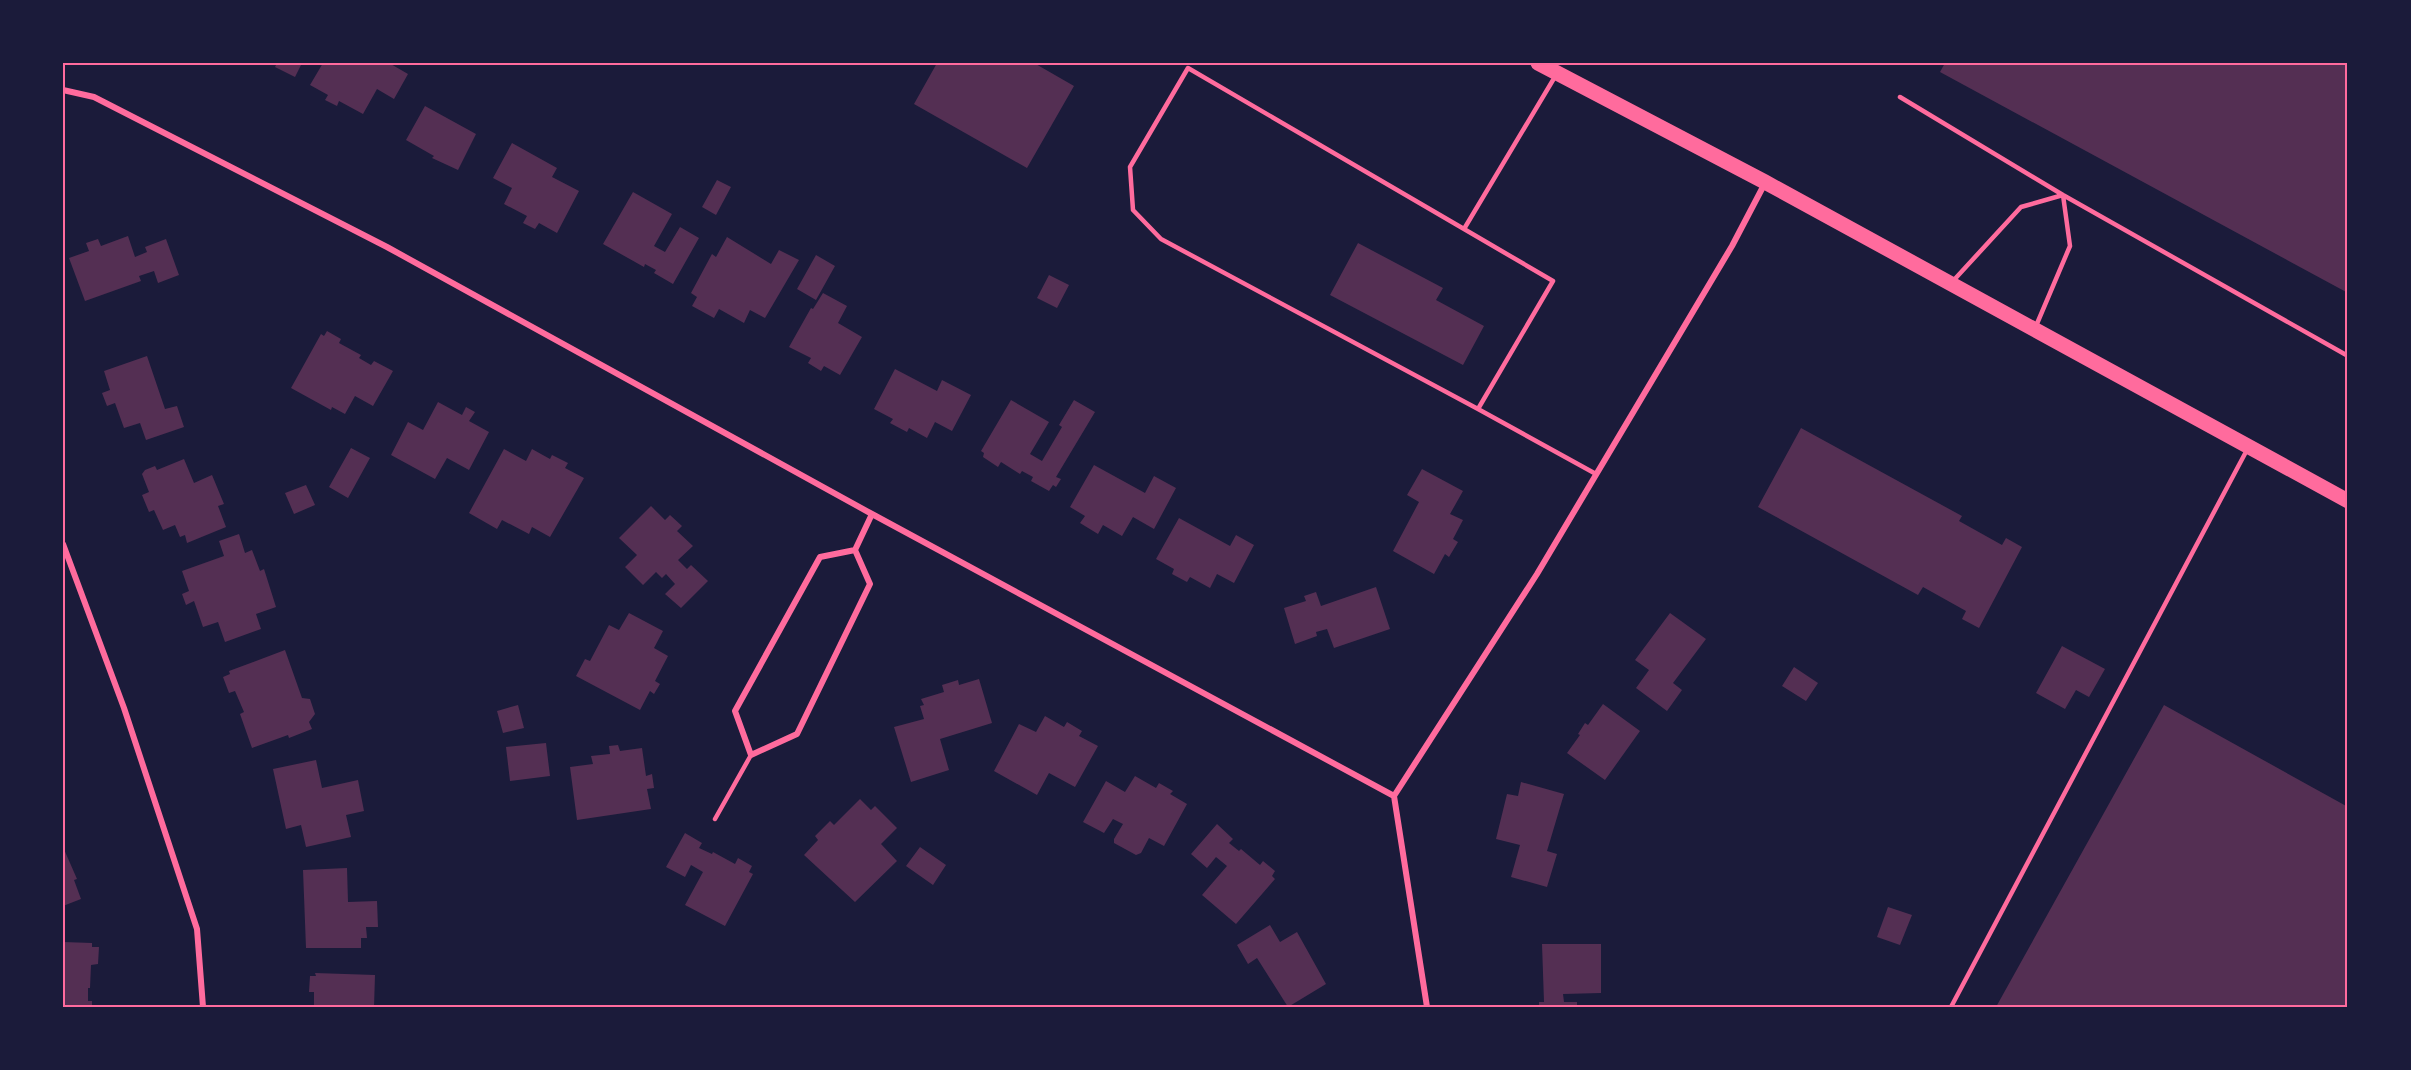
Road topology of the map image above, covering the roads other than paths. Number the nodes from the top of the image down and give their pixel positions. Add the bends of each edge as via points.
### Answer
1 (1538, 63) edge
2 (1557, 73) junction
3 (63, 90) edge
4 (1900, 97) dead end
5 (1766, 182) junction
6 (2063, 195) junction
7 (1464, 229) junction
8 (1951, 283) junction
9 (2035, 329) junction
10 (2348, 356) edge
11 (1478, 409) junction
12 (2249, 446) junction
13 (1596, 474) junction
14 (2347, 499) edge
15 (872, 514) junction
16 (63, 544) edge
17 (855, 550) junction
18 (751, 755) junction
19 (1394, 796) junction
20 (715, 819) dead end
21 (203, 1007) edge
22 (1427, 1007) edge
23 (1951, 1007) edge

1 - 2 main road
2 - 5 main road
2 - 7 lane
3 - 15 street via 94,97 387,247
4 - 6 lane
5 - 8 main road
5 - 13 street
6 - 8 lane via 2021,207
6 - 9 lane via 2070,246
6 - 10 lane
7 - 11 lane via 1553,281
7 - 11 lane via 1188,68 1130,167 1133,210 1161,238
8 - 9 main road
9 - 12 main road
11 - 13 lane
12 - 14 main road
12 - 23 lane
13 - 19 street via 1537,574
15 - 17 street
15 - 19 street
16 - 21 street via 124,708 197,929
17 - 18 street via 870,584 797,734
17 - 18 street via 820,557 735,711
18 - 20 lane
19 - 22 street

